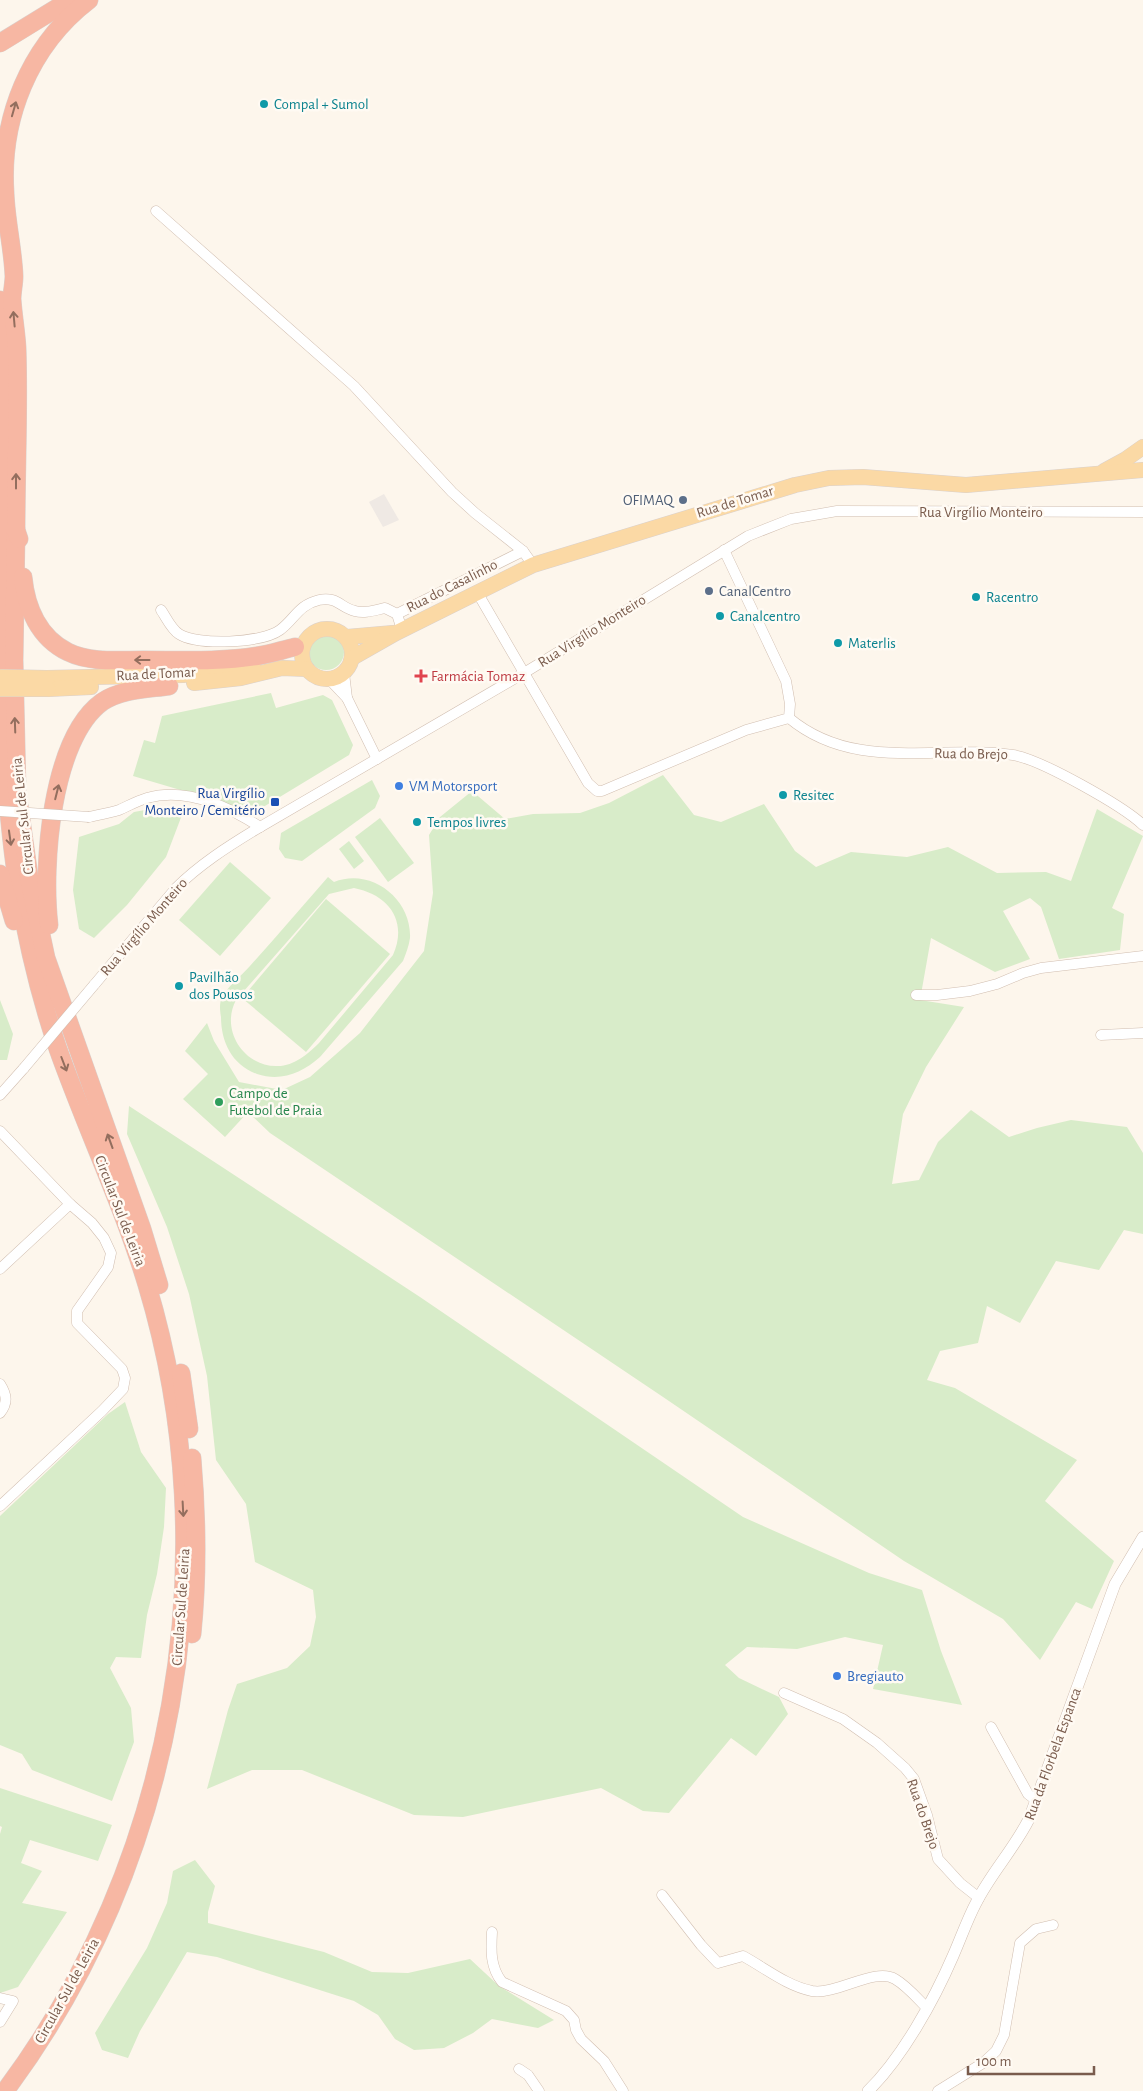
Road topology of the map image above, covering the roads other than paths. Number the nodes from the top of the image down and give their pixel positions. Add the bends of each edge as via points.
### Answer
1 (57, 0) edge
2 (70, 0) edge
3 (88, 0) edge
4 (0, 34) edge
5 (0, 43) edge
6 (156, 211) dead end
7 (0, 229) edge
8 (6, 298) edge
9 (1143, 447) edge
10 (1143, 470) edge
11 (1095, 474) junction
12 (1143, 512) edge
13 (16, 530) junction
14 (724, 550) junction
15 (523, 551) junction
16 (533, 565) junction
17 (477, 592) junction
18 (161, 610) dead end
19 (397, 614) junction
20 (399, 631) junction
21 (347, 637) junction
22 (300, 644) junction
23 (352, 658) junction
24 (307, 669) junction
25 (344, 673) junction
26 (524, 673) junction
27 (0, 677) edge
28 (329, 679) junction
29 (47, 683) junction
30 (168, 686) junction
31 (0, 689) edge
32 (347, 698) junction
33 (789, 718) junction
34 (377, 758) junction
35 (0, 811) edge
36 (1143, 825) edge
37 (260, 827) junction
38 (0, 874) edge
39 (1143, 956) edge
40 (916, 995) dead end
41 (51, 999) junction
42 (1143, 1033) edge
43 (1101, 1035) dead end
44 (0, 1095) edge
45 (0, 1131) edge
46 (70, 1204) junction
47 (0, 1269) edge
48 (0, 1384) edge
49 (0, 1414) edge
50 (0, 1506) edge
51 (1143, 1536) edge
52 (784, 1693) dead end
53 (991, 1727) dead end
54 (1037, 1801) junction
55 (662, 1895) dead end
56 (979, 1898) junction
57 (1053, 1925) dead end
58 (492, 1932) dead end
59 (0, 1998) edge
60 (927, 2008) junction
61 (0, 2022) edge
62 (519, 2069) dead end
63 (5, 2091) edge
64 (20, 2091) edge
65 (539, 2091) edge
66 (623, 2091) edge
67 (868, 2091) edge
68 (938, 2091) edge

1 - 4 highway
2 - 5 highway
8 -> 3 highway via 14,276 4,190 5,151 12,115 40,50 64,21
6 - 15 street via 354,386 452,492
7 - 8 highway
13 -> 8 highway, Circular Sul de Leiria via 16,348
8 -> 41 highway, Circular Sul de Leiria via 0,662 3,756 8,823 18,888
9 - 11 main road, Rua de Tomar via 1118,464
10 - 11 main road, Rua de Tomar
11 - 16 main road, Rua de Tomar via 966,485 863,477 829,478 773,490
12 - 14 street, Rua Virgílio Monteiro via 827,512 779,522
22 -> 13 highway via 258,656 194,660 117,660 84,658 69,653 46,636 32,615 24,591 23,554
41 -> 13 highway, Circular Sul de Leiria via 17,791
14 - 26 street, Rua Virgílio Monteiro
14 - 33 street via 786,681
15 - 16 street
15 - 19 street, Rua do Casalinho
16 - 17 main road, Rua de Tomar
17 - 20 main road, Rua de Tomar
17 - 26 street
18 - 19 street via 179,634 200,640 232,642 273,634 282,629 300,608 320,600 339,602 353,611 371,612 385,608
19 - 20 street, Rua do Casalinho
20 - 21 main road, Rua de Tomar
20 - 23 main road, Rua de Tomar
21 - 22 main road, Rua de Tomar via 326,628
21 - 23 main road
22 - 24 main road
22 - 29 main road, Rua de Tomar via 258,662 183,675
23 - 25 main road
24 - 28 main road, Rua de Tomar via 317,677
24 - 30 main road, Rua de Tomar via 282,668 241,678
25 - 28 main road
25 - 32 street
26 - 33 street via 588,783 596,791 609,790 746,730
26 - 34 street, Rua Virgílio Monteiro
27 - 29 main road, Rua de Tomar, bridge
28 - 32 street
29 - 30 main road, Rua de Tomar
29 - 31 main road, Rua de Tomar, bridge
41 -> 30 highway via 45,874 55,800 70,746 81,723 104,702 128,692
32 - 34 street
33 - 36 street, Rua do Brejo via 804,730 864,751 1016,755 1069,778
34 - 37 street, Rua Virgílio Monteiro
35 - 37 street, bridge via 89,817 149,798 175,795 217,804
37 - 44 street, Rua Virgílio Monteiro, bridge via 184,881
38 - 41 highway via 35,990
39 - 40 street via 1041,968 970,991
41 -> 63 highway, Circular Sul de Leiria via 60,1053 140,1264 155,1313 170,1380 181,1458 185,1558 177,1673 156,1776 141,1828 104,1922 77,1977 53,2020
64 -> 41 highway, Circular Sul de Leiria via 62,2027 98,1963 149,1838 169,1772 187,1683 197,1560 192,1456 181,1372 172,1332 142,1229
42 - 43 street
45 - 46 street
46 - 47 street
46 - 50 street via 104,1238 111,1253 108,1267 77,1311 77,1322 122,1368 122,1389
48 - 49 street via 7,1398
51 - 54 street, Rua da Florbela Espanca via 1114,1584
52 - 56 street, Rua do Brejo via 843,1719 906,1768 914,1779 938,1859
53 - 54 street via 1028,1794
54 - 56 street, Rua da Florbela Espanca via 1020,1837
55 - 60 street via 718,1963 743,1956 769,1973 813,1991 886,1976 894,1979
56 - 60 street, Rua da Florbela Espanca
57 - 68 street via 1036,1929 1020,1943 1004,2035 996,2051 989,2059
58 - 66 street via 492,1964 496,1976 505,1984 566,2011 574,2020 578,2034 604,2061
59 - 61 street via 13,2001
60 - 67 street, Rua da Florbela Espanca via 892,2062
62 - 65 street via 528,2075

